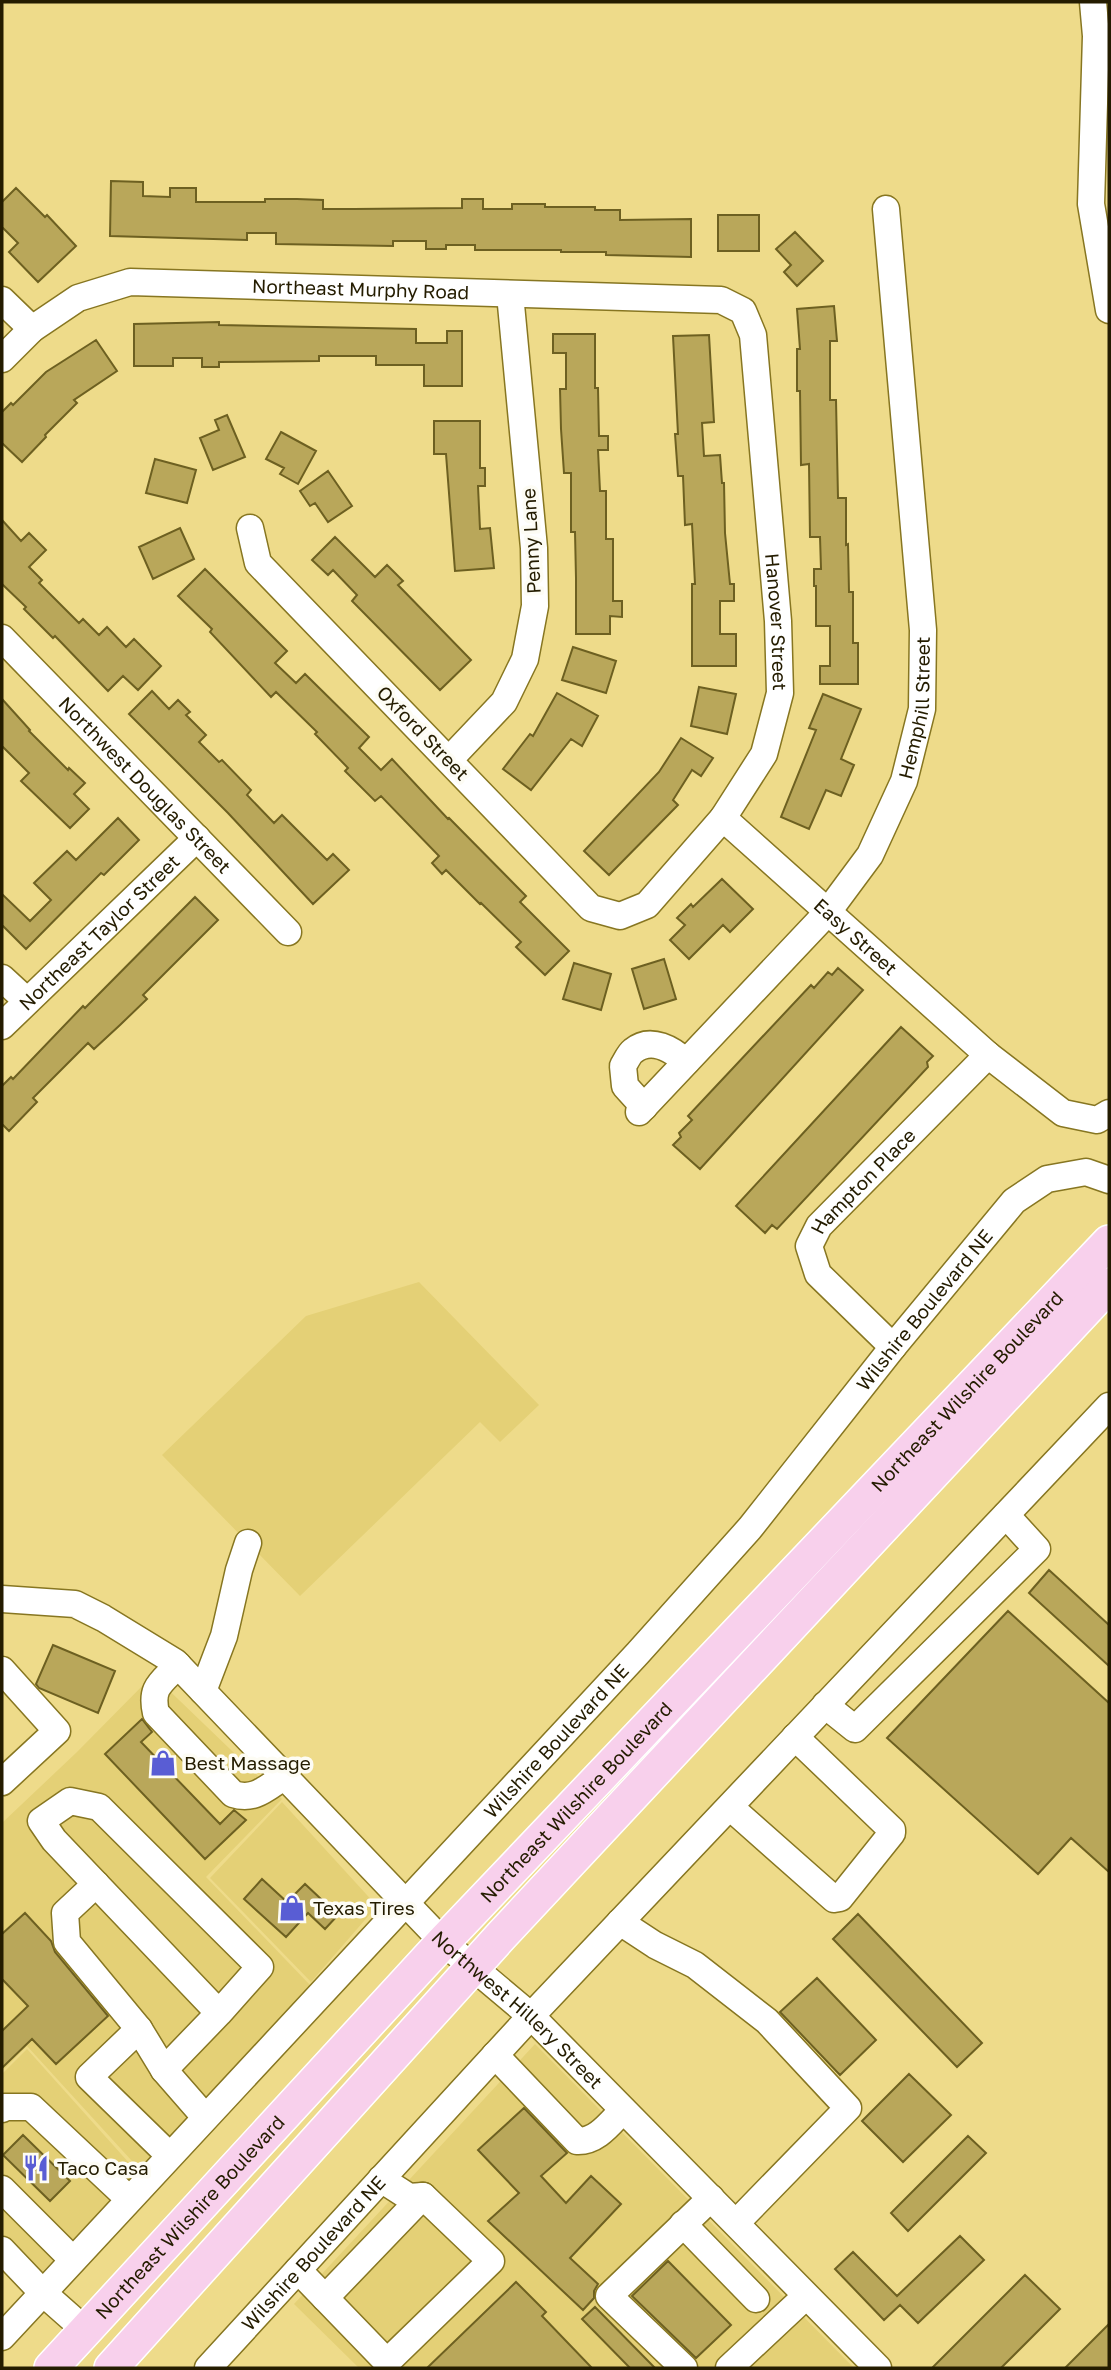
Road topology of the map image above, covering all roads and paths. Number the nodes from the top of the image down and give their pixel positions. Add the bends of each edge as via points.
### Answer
1 (1094, 2) edge
2 (886, 209) dead end
3 (510, 294) junction
4 (2, 300) edge
5 (1109, 310) edge
6 (743, 311) joint
7 (32, 329) junction
8 (2, 359) edge
9 (250, 528) dead end
10 (2, 638) edge
11 (449, 760) junction
12 (723, 818) junction
13 (197, 838) junction
14 (827, 913) junction
15 (620, 916) joint
16 (288, 932) dead end
17 (2, 978) edge
18 (27, 1002) junction
19 (2, 1026) edge
20 (988, 1055) junction
21 (686, 1062) junction
22 (1109, 1113) edge
23 (1109, 1180) edge
24 (1106, 1246) edge
25 (1109, 1285) edge
26 (893, 1347) junction
27 (1109, 1406) edge
28 (1006, 1515) junction
29 (248, 1543) dead end
30 (931, 1594) junction
31 (2, 1599) edge
32 (960, 1625) junction
33 (876, 1652) junction
34 (178, 1665) junction
35 (2, 1670) edge
36 (904, 1680) junction
37 (203, 1691) junction
38 (825, 1705) junction
39 (795, 1737) junction
40 (285, 1776) junction
41 (2, 1782) edge
42 (730, 1807) junction
43 (96, 1884) junction
44 (406, 1903) junction
45 (620, 1922) junction
46 (443, 1942) junction
47 (472, 1967) junction
48 (219, 2013) junction
49 (531, 2016) junction
50 (139, 2029) junction
51 (495, 2055) junction
52 (164, 2070) junction
53 (2, 2109) edge
54 (624, 2110) junction
55 (205, 2117) junction
56 (169, 2155) junction
57 (381, 2179) junction
58 (2, 2189) edge
59 (422, 2196) junction
60 (711, 2197) junction
61 (129, 2199) junction
62 (736, 2223) junction
63 (683, 2224) junction
64 (2, 2250) edge
65 (72, 2259) junction
66 (298, 2270) junction
67 (42, 2292) junction
68 (806, 2295) junction
69 (326, 2298) junction
70 (756, 2299) dead end
71 (85, 2330) junction
72 (2, 2337) edge
73 (123, 2364) edge
74 (51, 2368) edge
75 (208, 2368) edge
76 (684, 2368) edge
77 (729, 2368) edge
78 (878, 2368) edge

1 - 5 street via 1091,204
2 - 14 street, Hemphill Street via 923,630 922,709 904,781 870,855
3 - 6 street, Northeast Murphy Road via 721,300
3 - 7 street, Northeast Murphy Road via 130,282 78,298
3 - 11 street, Penny Lane via 534,548 535,606 525,659 503,702
4 - 7 street
6 - 12 street, Hanover Street via 753,335 780,692 764,754
7 - 8 street, Northeast Murphy Road
9 - 11 street, Oxford Street via 258,563
10 - 13 street, Northwest Douglas Street
11 - 15 street, Oxford Street via 591,908
12 - 14 street, Easy Street
12 - 15 street, Hanover Street via 647,905
13 - 16 street, Northwest Douglas Street
13 - 18 street, Northeast Taylor Street
14 - 20 street, Easy Street
14 - 21 street, Hemphill Street
17 - 18 street
18 - 19 street, Northeast Taylor Street
20 - 22 street, Easy Street via 1063,1114 1097,1120
20 - 26 street, Hampton Place via 819,1226 809,1246 818,1274
21 - 21 street, Hemphill Street via 641,1110 625,1087 623,1066 634,1050 650,1044 672,1049
23 - 26 street, Wilshire Boulevard NE via 1086,1171 1047,1180 1014,1201
24 - 46 main road, Northeast Wilshire Boulevard
25 - 47 main road, Northeast Wilshire Boulevard
26 - 44 street, Wilshire Boulevard NE via 750,1528
27 - 28 street, Wilshire Boulevard NE
28 - 30 street, Wilshire Boulevard NE
28 - 32 street via 1037,1549
29 - 37 street via 224,1636
30 - 32 street
30 - 33 street, Wilshire Boulevard NE
31 - 34 street, Northwest Hillery Street via 75,1604
32 - 36 street
33 - 36 street
33 - 38 street, Wilshire Boulevard NE
34 - 37 street, Northwest Hillery Street
34 - 40 street via 155,1690 156,1713 233,1794 253,1797
35 - 41 street via 57,1731
36 - 38 street via 855,1729
37 - 40 street, Northwest Hillery Street
38 - 39 street, Wilshire Boulevard NE
39 - 42 street, Wilshire Boulevard NE
39 - 42 street via 892,1830 840,1898 834,1899
40 - 44 street, Northwest Hillery Street
42 - 45 street, Wilshire Boulevard NE
43 - 48 street
43 - 48 street via 41,1821 69,1801 99,1807 260,1967
43 - 50 street via 65,1913 66,1942
44 - 46 street, Northwest Hillery Street
44 - 55 street, Wilshire Boulevard NE
45 - 49 street, Wilshire Boulevard NE
45 - 62 street via 695,1965 767,2021 848,2108
46 - 47 street, Northwest Hillery Street
46 - 71 main road, Northeast Wilshire Boulevard
47 - 49 street, Northwest Hillery Street
47 - 73 main road, Northeast Wilshire Boulevard
48 - 52 street
49 - 51 street, Wilshire Boulevard NE
49 - 54 street, Northwest Hillery Street
50 - 52 street
50 - 56 street via 89,2077
51 - 54 street via 577,2141 596,2136
51 - 57 street, Wilshire Boulevard NE
52 - 55 street
53 - 61 street via 31,2108
54 - 60 street, Northwest Hillery Street
55 - 56 street, Wilshire Boulevard NE
56 - 61 street, Wilshire Boulevard NE
57 - 59 street via 409,2197
57 - 66 street, Wilshire Boulevard NE
58 - 65 street
59 - 69 street
59 - 69 street via 491,2261 387,2362
60 - 62 street, Northwest Hillery Street
60 - 63 street
61 - 65 street, Wilshire Boulevard NE
62 - 68 street, Northwest Hillery Street
63 - 70 street
63 - 76 street via 609,2297
64 - 67 street
65 - 67 street, Wilshire Boulevard NE
66 - 69 street
66 - 75 street, Wilshire Boulevard NE
67 - 71 street
67 - 72 street, Wilshire Boulevard NE
68 - 77 street
68 - 78 street, Northwest Hillery Street
71 - 74 main road, Northeast Wilshire Boulevard

